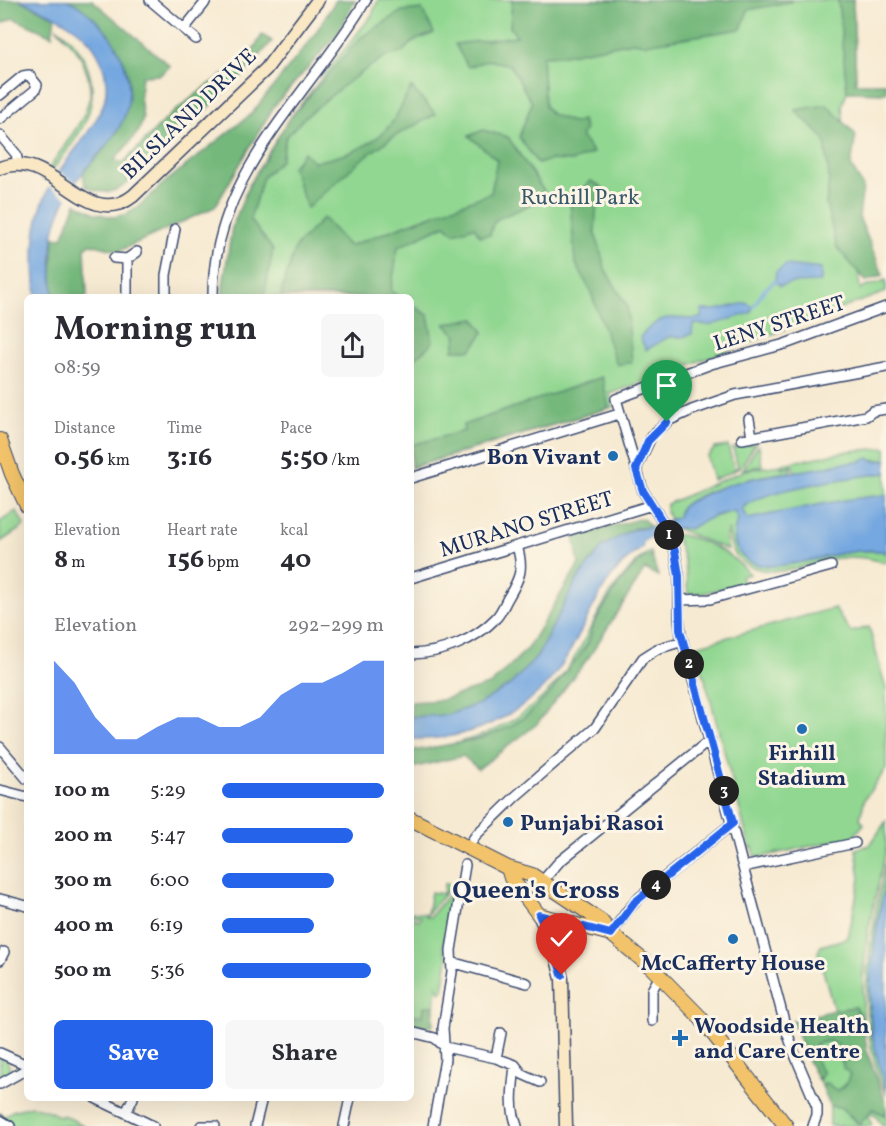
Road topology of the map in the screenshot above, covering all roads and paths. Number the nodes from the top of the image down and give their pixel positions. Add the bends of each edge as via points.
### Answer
1 (206, 0) edge
2 (318, 0) edge
3 (366, 0) edge
4 (152, 1) edge
5 (184, 29) junction
6 (196, 39) dead end
7 (0, 95) edge
8 (0, 119) edge
9 (0, 135) edge
10 (18, 163) junction
11 (0, 168) edge
12 (175, 229) dead end
13 (137, 252) dead end
14 (114, 258) dead end
15 (127, 259) junction
16 (127, 294) edge
17 (166, 294) edge
18 (213, 294) edge
19 (886, 307) edge
20 (886, 367) edge
21 (886, 409) edge
22 (619, 414) junction
23 (749, 419) dead end
24 (0, 440) edge
25 (636, 469) junction
26 (414, 477) edge
27 (24, 500) edge
28 (652, 505) junction
29 (517, 546) junction
30 (831, 566) dead end
31 (414, 577) edge
32 (679, 600) junction
33 (683, 641) junction
34 (414, 654) edge
35 (710, 740) junction
36 (0, 747) edge
37 (24, 775) edge
38 (0, 790) edge
39 (24, 796) edge
40 (414, 820) edge
41 (733, 823) junction
42 (855, 843) dead end
43 (468, 847) junction
44 (465, 865) dead end
45 (743, 867) junction
46 (508, 868) junction
47 (548, 881) junction
48 (0, 899) edge
49 (24, 905) edge
50 (539, 915) junction
51 (611, 934) junction
52 (451, 962) junction
53 (660, 976) junction
54 (527, 983) dead end
55 (652, 1021) dead end
56 (414, 1033) edge
57 (501, 1033) dead end
58 (446, 1047) junction
59 (0, 1053) edge
60 (496, 1058) junction
61 (24, 1065) edge
62 (515, 1065) junction
63 (24, 1070) edge
64 (540, 1082) dead end
65 (0, 1084) edge
66 (100, 1101) edge
67 (132, 1101) edge
68 (261, 1101) edge
69 (349, 1101) edge
70 (129, 1118) edge
71 (0, 1120) edge
72 (10, 1126) edge
73 (153, 1126) edge
74 (201, 1126) edge
75 (215, 1126) edge
76 (255, 1126) edge
77 (344, 1126) edge
78 (434, 1126) edge
79 (517, 1126) edge
80 (566, 1126) edge
81 (786, 1126) edge
82 (813, 1126) edge

1 - 5 street
2 - 10 main road, BILSLAND DRIVE via 266,69 123,203 112,206 93,202 39,169
3 - 18 street via 242,178 219,243
4 - 5 street
5 - 6 street
7 - 8 street via 23,76 29,75 37,85
9 - 10 street via 16,154
10 - 11 main road
12 - 17 street via 167,247
13 - 15 street
14 - 15 street
15 - 16 street
19 - 22 street, LENY STREET via 616,399
20 - 25 street via 735,395 692,410 654,432
21 - 23 street via 747,438
22 - 25 street
22 - 26 street
24 - 27 main road
25 - 28 street
28 - 29 street, MURANO STREET
28 - 32 street via 669,536 678,565
29 - 31 street, MURANO STREET
29 - 34 street via 521,573 496,618 474,636 442,650
30 - 32 street via 710,599
32 - 33 street
33 - 35 street
33 - 43 street via 657,649 644,658 595,728 516,796
35 - 41 street
35 - 47 street via 559,862
36 - 37 street
38 - 39 street
40 - 43 main road
41 - 45 street
41 - 51 street via 639,898
42 - 45 street
43 - 46 main road
44 - 52 street
45 - 82 street via 789,1040 817,1107
46 - 47 main road
46 - 50 main road via 511,878
47 - 51 main road via 601,921
48 - 49 street
50 - 51 main road
50 - 80 main road via 562,975
51 - 53 main road
52 - 54 street
52 - 58 street via 443,1028
53 - 55 street via 652,990
53 - 81 main road via 709,1028
56 - 58 street via 435,1038
57 - 60 street
58 - 60 street
58 - 78 street
59 - 61 street
60 - 62 street
62 - 64 street via 522,1074
62 - 79 street via 511,1103
63 - 65 street
66 - 70 street
67 - 70 street
68 - 76 street
69 - 77 street
70 - 73 street
71 - 72 street
74 - 75 street

